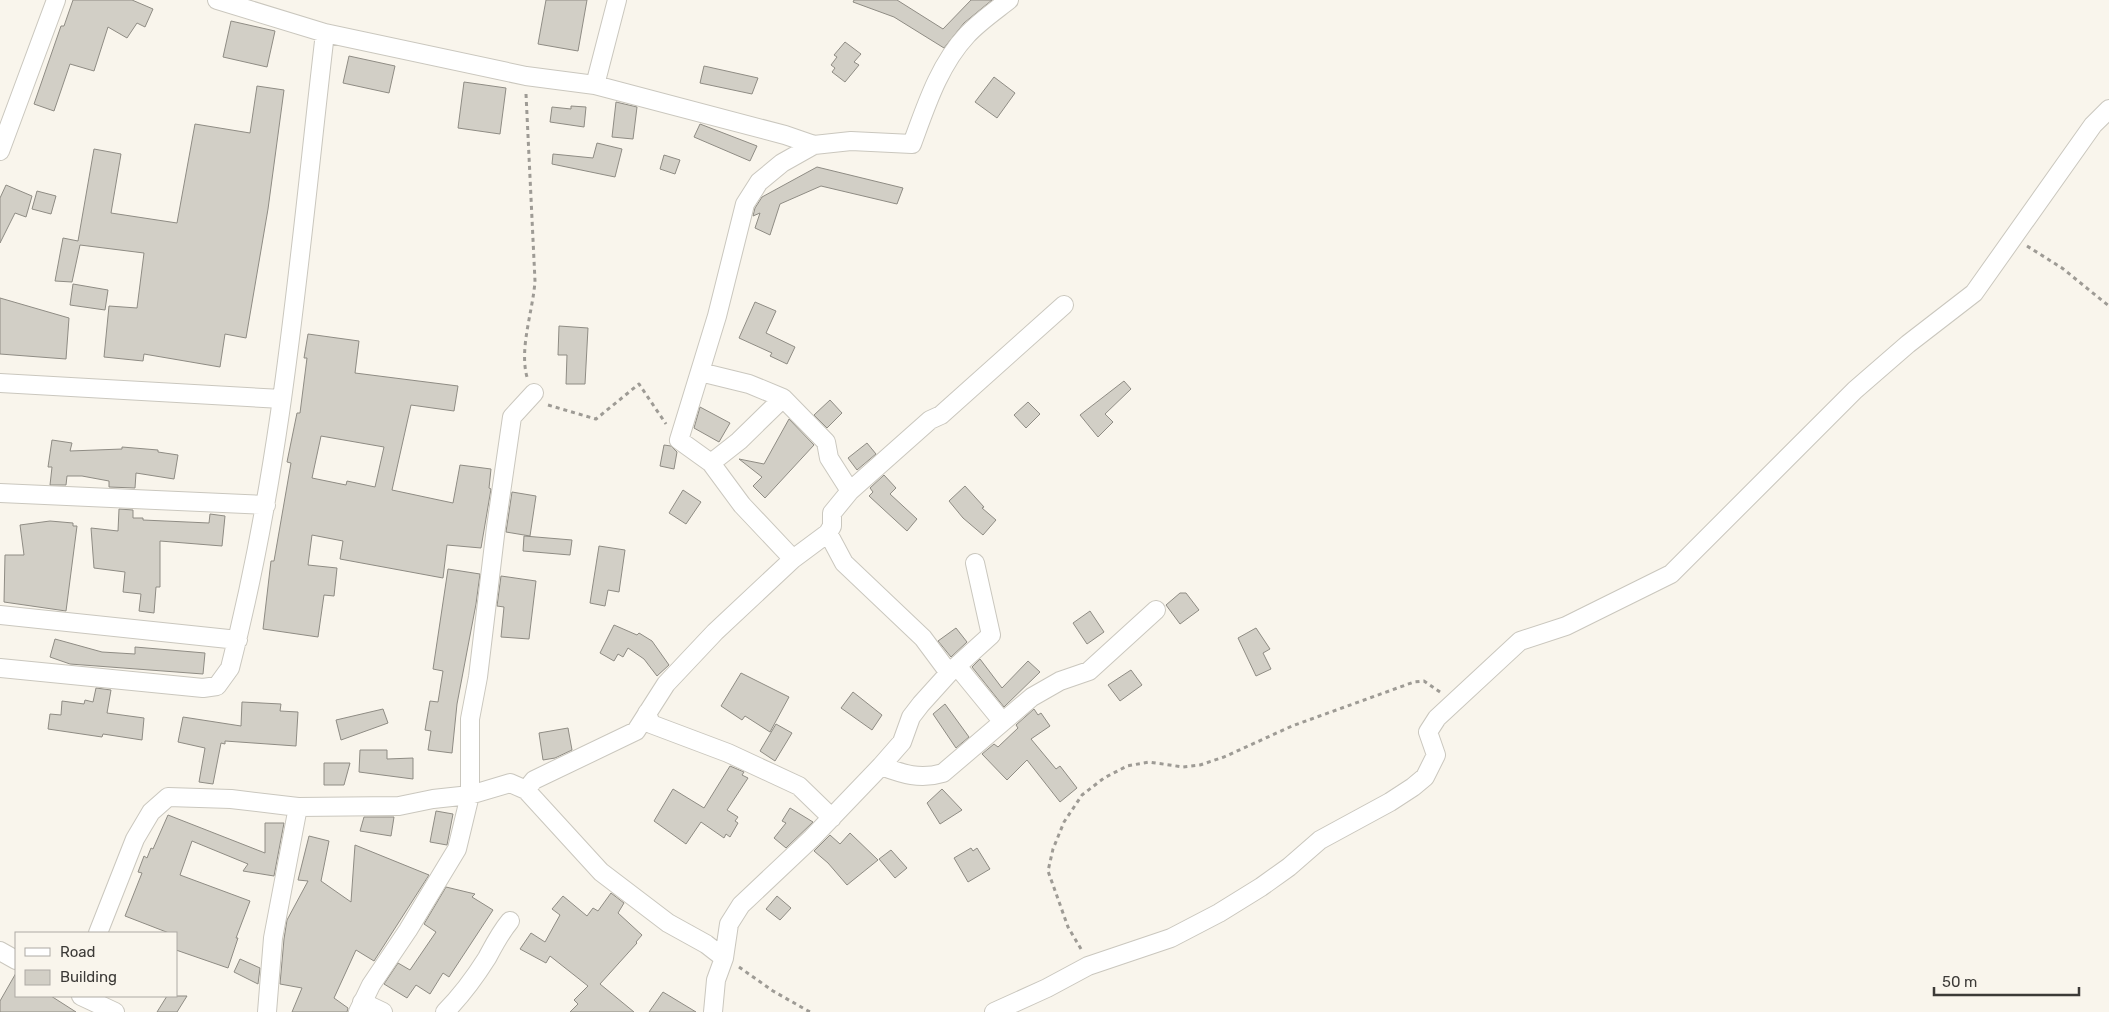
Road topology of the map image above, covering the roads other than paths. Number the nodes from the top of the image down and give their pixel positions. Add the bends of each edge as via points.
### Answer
1 (56, 0) edge
2 (217, 0) edge
3 (617, 0) edge
4 (1009, 0) edge
5 (325, 32) junction
6 (595, 85) junction
7 (2109, 109) edge
8 (814, 145) junction
9 (0, 150) edge
10 (1064, 305) dead end
11 (700, 372) junction
12 (0, 383) edge
13 (534, 393) road end
14 (783, 398) junction
15 (282, 399) junction
16 (711, 463) junction
17 (850, 491) junction
18 (0, 493) edge
19 (266, 505) junction
20 (828, 533) junction
21 (793, 560) junction
22 (976, 563) dead end
23 (1156, 610) dead end
24 (0, 615) edge
25 (238, 640) junction
26 (0, 668) edge
27 (953, 670) junction
28 (647, 713) junction
29 (1002, 720) junction
30 (881, 766) junction
31 (526, 790) junction
32 (470, 795) junction
33 (298, 806) junction
34 (832, 818) junction
35 (510, 921) dead end
36 (98, 932) edge
37 (0, 951) edge
38 (724, 958) junction
39 (15, 959) edge
40 (83, 997) edge
41 (360, 1007) edge
42 (115, 1012) edge
43 (267, 1012) edge
44 (383, 1012) edge
45 (445, 1012) edge
46 (713, 1012) edge
47 (994, 1012) edge

1 - 9 street
2 - 5 street
3 - 6 street
4 - 8 street via 968,34 948,59 930,95 912,144 852,141
5 - 6 street via 526,76
5 - 15 street
6 - 8 street
7 - 47 street via 2093,125 1974,293 1855,390 1671,574 1566,626 1520,641 1437,718 1428,732 1436,755 1428,772 1413,787 1320,840 1268,882 1219,913 1171,938 1088,966
8 - 11 street via 782,163 758,182 745,204
10 - 17 street
11 - 14 street via 749,384
11 - 16 street via 679,440
12 - 15 street
13 - 32 street via 512,417 470,719
14 - 16 street
14 - 17 street via 826,442 829,458
15 - 19 street
16 - 21 street via 742,505
17 - 20 street via 832,513 832,526
18 - 19 street
19 - 25 street
20 - 21 street
20 - 27 street via 844,563
21 - 28 street via 715,632 666,684
22 - 27 street via 991,636
23 - 29 street via 1089,671 1053,685
24 - 25 street
25 - 26 street via 230,668 217,686 203,688
27 - 29 street
27 - 30 street via 911,717 902,742
28 - 31 street via 636,731 534,780
28 - 34 street via 651,724 728,753 799,786
29 - 30 street via 942,773 928,777 909,776
30 - 34 street
31 - 32 street via 510,783
31 - 38 street via 601,872 668,924 706,944
32 - 33 street via 399,806
32 - 41 street via 457,849
33 - 36 street via 168,797 151,812 135,839
33 - 43 street via 273,938
34 - 38 street via 741,905 729,924
35 - 45 street via 458,1000
37 - 39 street
38 - 46 street via 716,980
40 - 42 street
41 - 44 street

